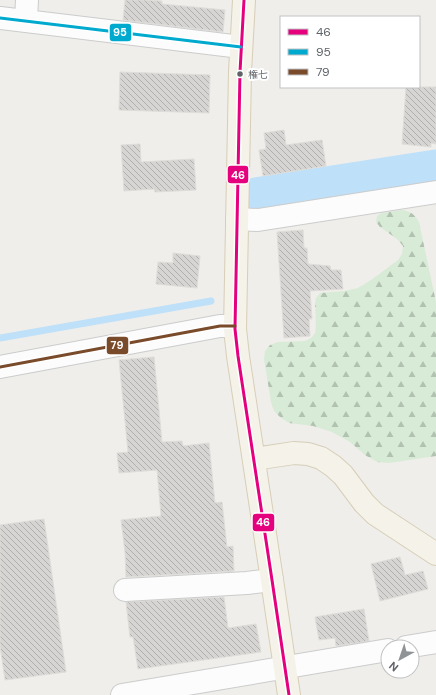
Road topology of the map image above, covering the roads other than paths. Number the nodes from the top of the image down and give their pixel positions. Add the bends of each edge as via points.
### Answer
1 (244, 0) edge
2 (27, 10) edge
3 (0, 18) edge
4 (241, 47) junction
5 (436, 192) edge
6 (237, 220) junction
7 (235, 326) junction
8 (0, 367) edge
9 (254, 460) junction
10 (436, 554) edge
11 (272, 580) junction
12 (125, 590) dead end
13 (436, 642) edge
14 (420, 645) edge
15 (380, 651) edge
16 (285, 667) junction
17 (122, 695) edge
18 (289, 695) edge

1 - 4 main road
2 - 3 street
2 - 4 street
4 - 6 main road
5 - 6 street via 258,220
6 - 7 main road
7 - 8 street via 220,326
7 - 9 main road
9 - 10 main road via 294,453 321,458 344,475 375,514
9 - 11 main road
11 - 12 street
11 - 16 main road
13 - 14 street
15 - 16 street
16 - 17 street
16 - 18 main road

